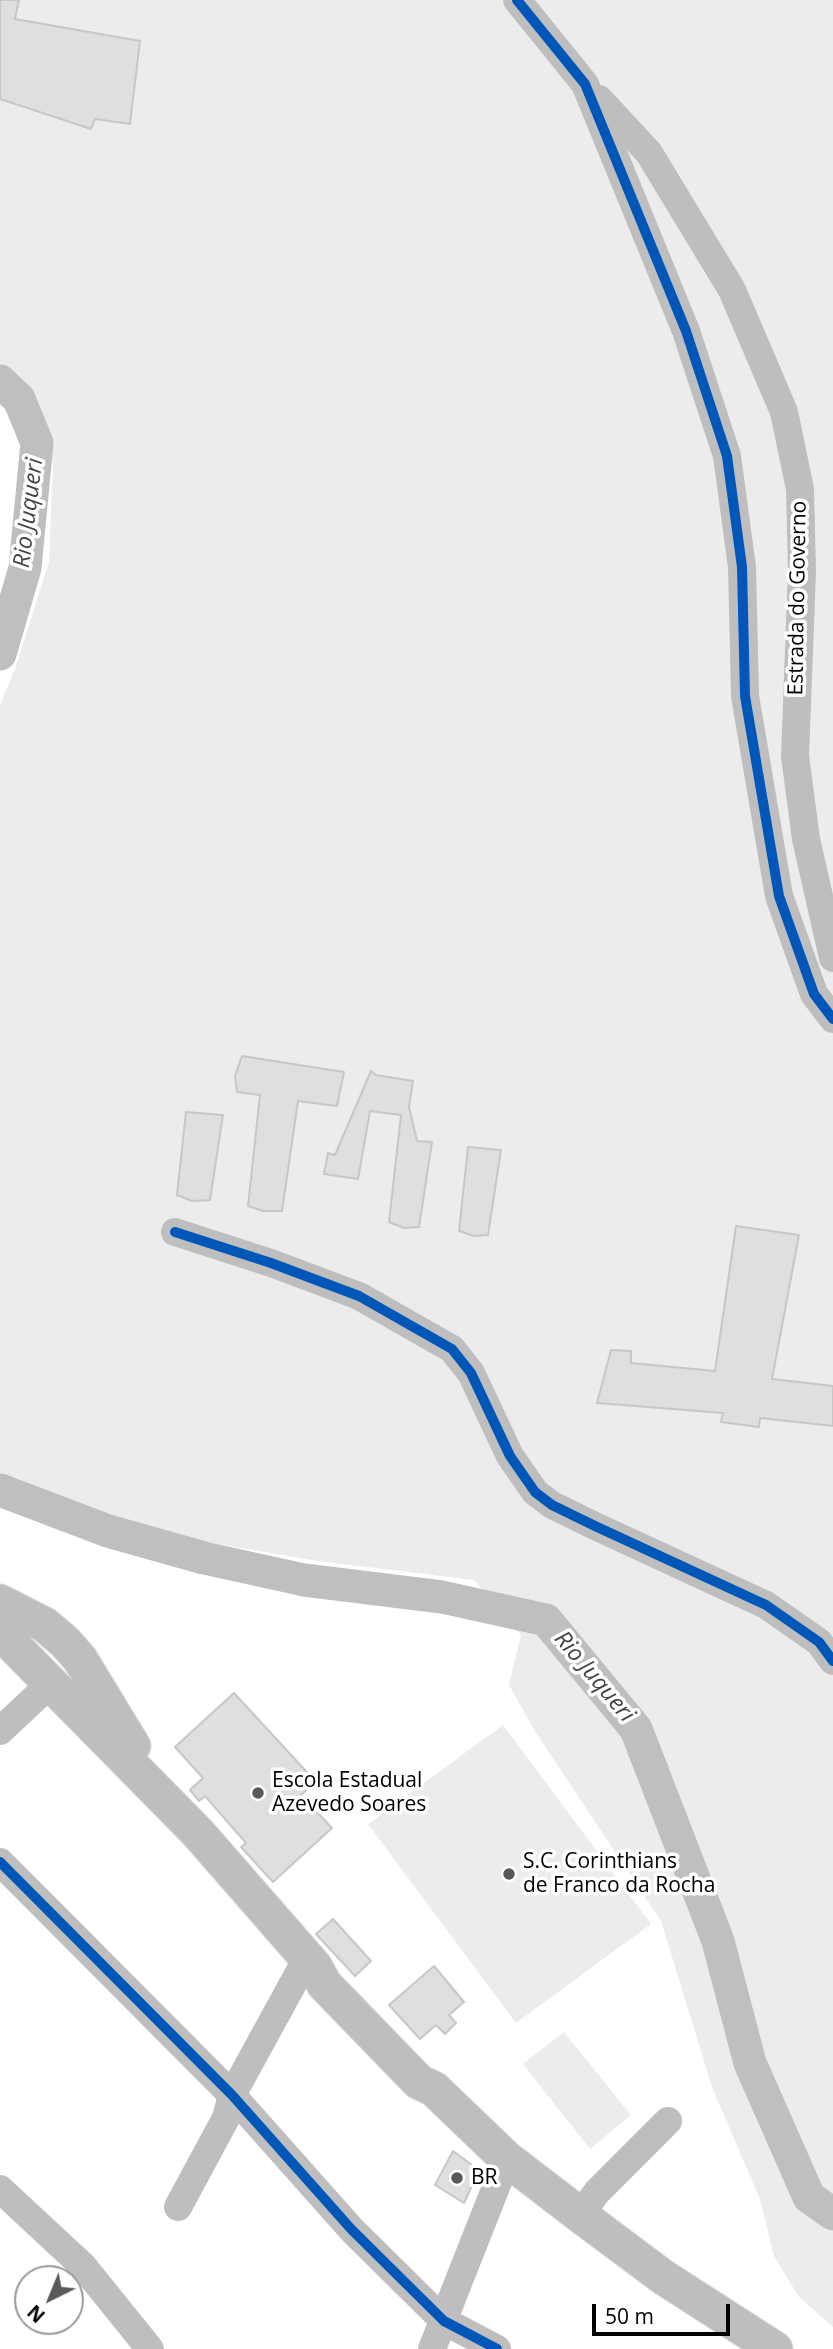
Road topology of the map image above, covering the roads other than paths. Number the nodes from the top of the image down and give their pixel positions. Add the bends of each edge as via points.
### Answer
1 (517, 0) edge
2 (585, 84) junction
3 (833, 958) edge
4 (833, 1019) edge
5 (175, 1232) dead end
6 (0, 1595) edge
7 (0, 1602) edge
8 (0, 1632) edge
9 (80, 1660) junction
10 (833, 1661) edge
11 (50, 1684) junction
12 (0, 1731) edge
13 (127, 1738) junction
14 (198, 1833) junction
15 (0, 1862) edge
16 (311, 1963) junction
17 (232, 2095) junction
18 (668, 2121) dead end
19 (507, 2159) junction
20 (0, 2189) edge
21 (178, 2207) dead end
22 (580, 2215) junction
23 (444, 2321) junction
24 (150, 2349) edge
25 (432, 2349) edge
26 (497, 2349) edge
27 (775, 2349) edge

1 - 2 street
2 - 3 street, Estrada do Governo via 656,165 732,290 785,412 800,503 802,571 795,756 806,839
2 - 4 street via 686,331 727,456 741,567 745,696 779,897 814,994
5 - 10 street via 359,1296 452,1349 471,1373 510,1456 535,1492 595,1527 766,1605 819,1642
6 - 9 street via 32,1600 69,1624 80,1640
7 - 9 main road via 45,1625
8 - 11 main road
9 - 13 main road
11 - 12 street
11 - 13 main road via 73,1694
11 - 14 main road
13 - 14 main road
14 - 16 main road
15 - 17 street
16 - 17 street
16 - 19 main road via 332,1974 429,2075 434,2089
17 - 21 street via 226,2119
17 - 23 street via 352,2230
18 - 22 street
19 - 22 main road
19 - 23 street
20 - 24 street via 83,2266
22 - 27 main road via 663,2277
23 - 25 street
23 - 26 street

